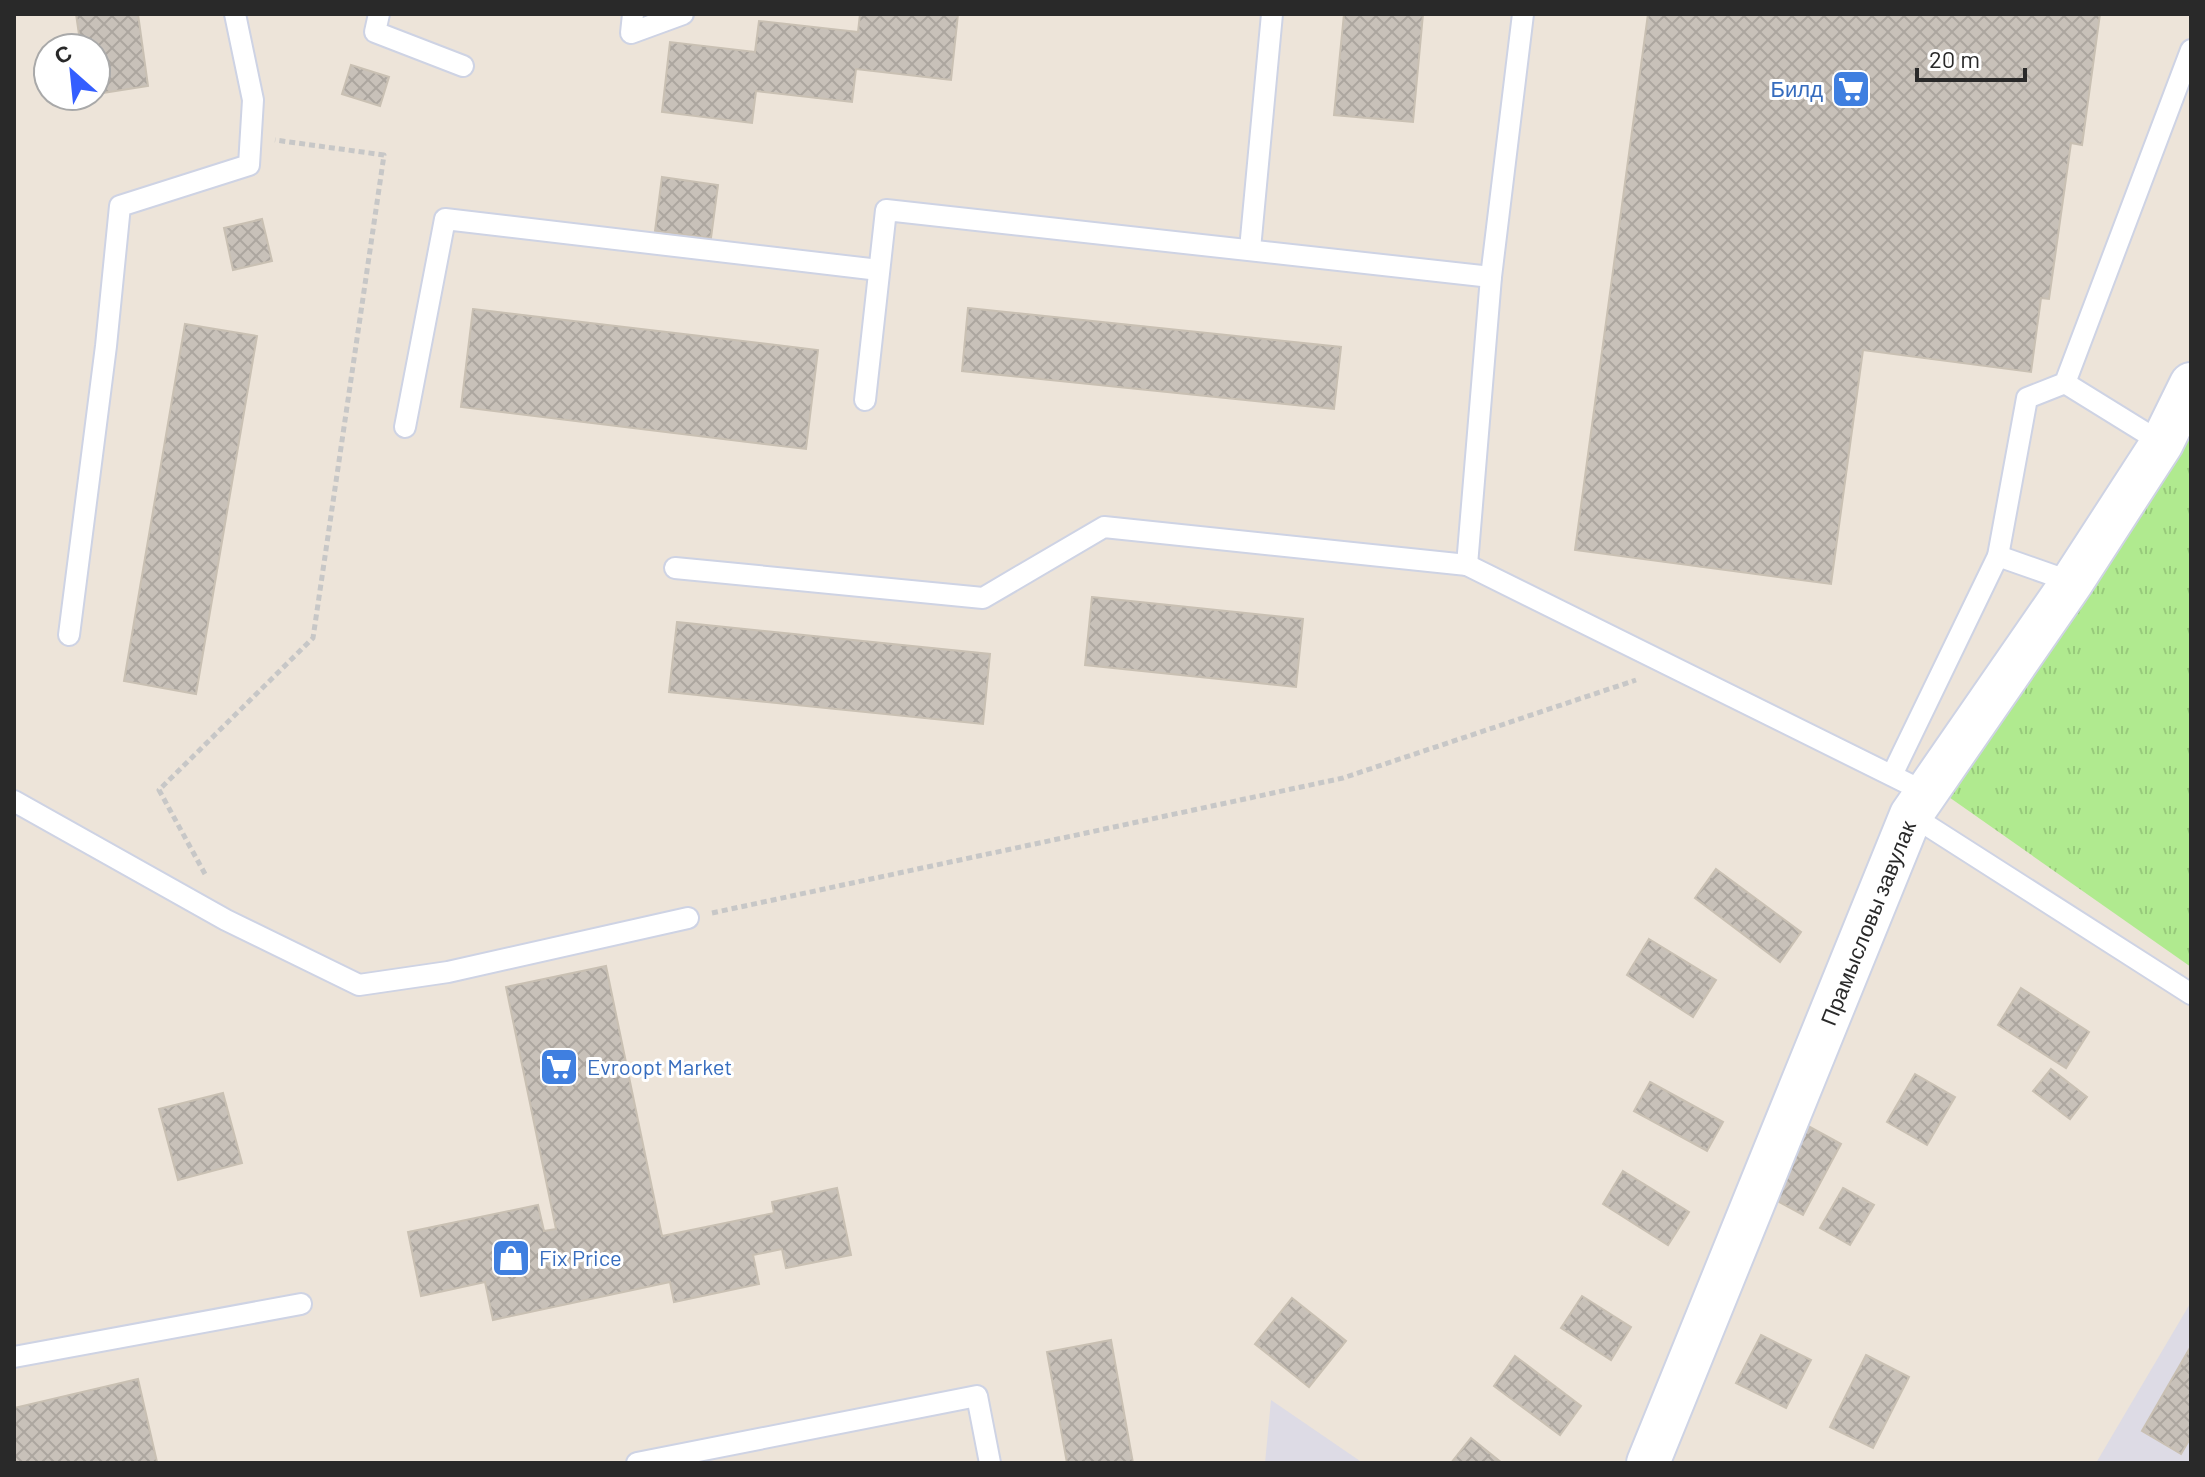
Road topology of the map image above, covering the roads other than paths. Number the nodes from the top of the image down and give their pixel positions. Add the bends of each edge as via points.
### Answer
1 (235, 14) edge
2 (379, 14) edge
3 (633, 14) edge
4 (683, 14) edge
5 (1272, 14) edge
6 (1523, 14) edge
7 (2191, 50) edge
8 (463, 66) dead end
9 (1250, 249) junction
10 (879, 270) junction
11 (1491, 277) junction
12 (2065, 383) junction
13 (2191, 384) edge
14 (865, 400) dead end
15 (405, 427) dead end
16 (2162, 443) junction
17 (1998, 556) junction
18 (1467, 565) junction
19 (675, 568) dead end
20 (2072, 582) junction
21 (69, 635) dead end
22 (1910, 794) junction
23 (14, 801) edge
24 (688, 918) road end
25 (2191, 994) edge
26 (301, 1304) dead end
27 (14, 1357) edge
28 (637, 1463) edge
29 (990, 1463) edge
30 (1648, 1463) edge

1 - 21 lane via 253,100 249,165 120,206
2 - 8 lane via 375,32
3 - 4 lane via 631,33
5 - 9 lane
6 - 11 lane
7 - 12 lane
9 - 10 lane via 886,210
9 - 11 lane
10 - 14 lane
10 - 15 lane via 445,219
11 - 18 lane
12 - 16 lane
12 - 17 lane via 2027,398
13 - 16 street, Прамысловы завулак
16 - 20 street, Прамысловы завулак
17 - 20 lane
17 - 22 lane
18 - 19 lane via 1104,527 983,598
18 - 22 lane
20 - 22 street, Прамысловы завулак
22 - 25 lane
22 - 30 street, Прамысловы завулак
23 - 24 lane via 226,920 359,985 448,972
26 - 27 lane
28 - 29 lane via 977,1396

